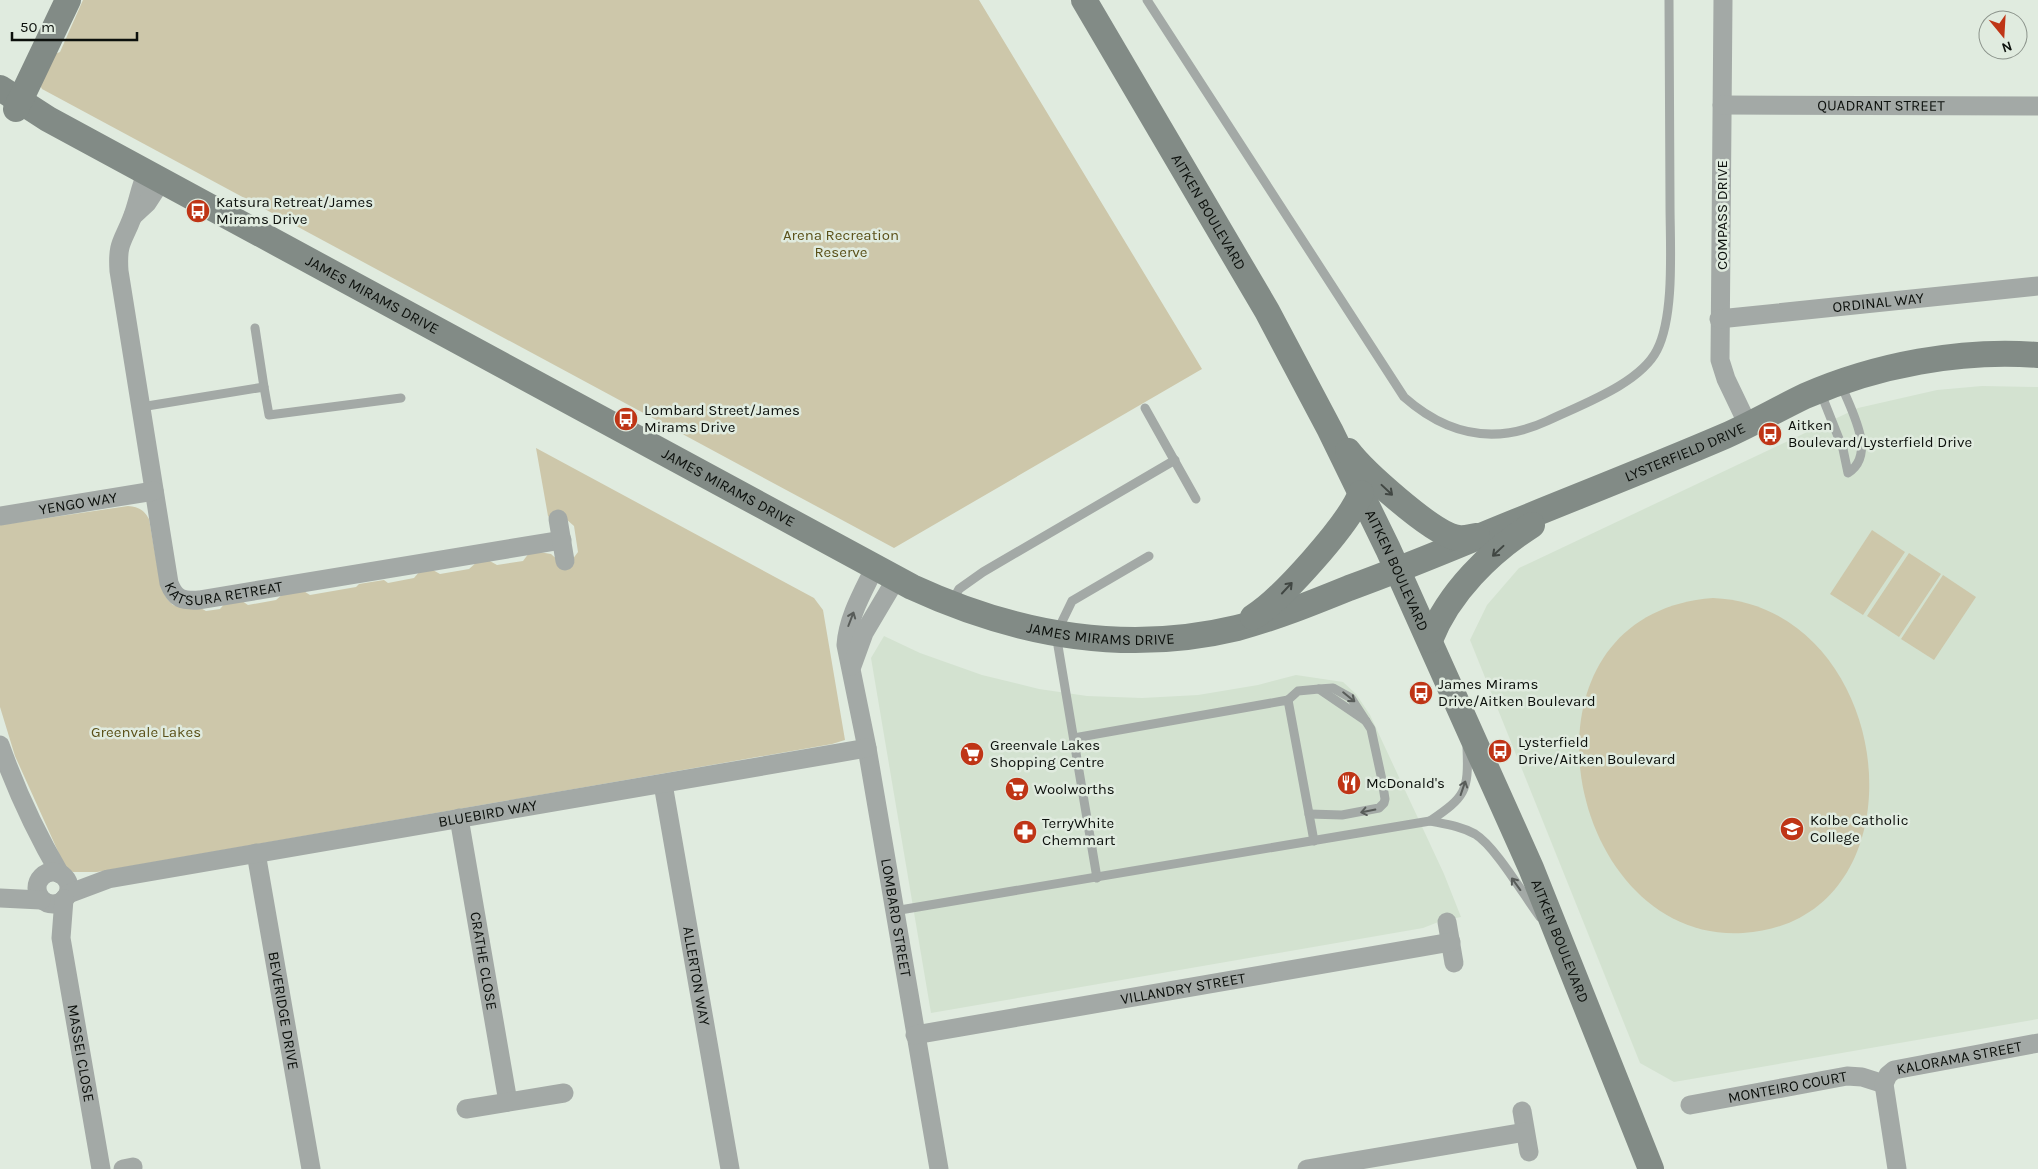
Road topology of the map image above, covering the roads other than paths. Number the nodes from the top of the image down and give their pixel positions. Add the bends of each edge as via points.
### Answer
1 (68, 0) edge
2 (1084, 0) edge
3 (1146, 0) edge
4 (1669, 0) edge
5 (1723, 0) edge
6 (9, 100) edge
7 (1722, 105) junction
8 (2038, 106) edge
9 (154, 176) junction
10 (2038, 286) edge
11 (1719, 319) junction
12 (255, 328) dead end
13 (2038, 355) edge
14 (264, 387) junction
15 (1830, 387) junction
16 (401, 398) dead end
17 (141, 406) junction
18 (1145, 408) dead end
19 (1748, 425) junction
20 (1330, 430) junction
21 (1175, 460) junction
22 (154, 491) junction
23 (1361, 494) junction
24 (1582, 495) junction
25 (1196, 499) dead end
26 (0, 516) edge
27 (558, 519) dead end
28 (1482, 535) junction
29 (562, 540) junction
30 (1148, 556) dead end
31 (565, 561) dead end
32 (1398, 570) junction
33 (885, 573) junction
34 (951, 604) junction
35 (1235, 628) junction
36 (1056, 634) junction
37 (1430, 640) junction
38 (1288, 700) junction
39 (1466, 722) junction
40 (1074, 738) junction
41 (0, 746) edge
42 (867, 748) junction
43 (663, 784) junction
44 (1309, 814) junction
45 (459, 818) junction
46 (1430, 822) junction
47 (1314, 841) junction
48 (256, 853) junction
49 (1097, 878) junction
50 (108, 879) junction
51 (48, 885) junction
52 (66, 897) junction
53 (2, 898) edge
54 (894, 912) junction
55 (1447, 922) dead end
56 (61, 938) junction
57 (1451, 942) junction
58 (1564, 952) junction
59 (1454, 963) dead end
60 (915, 1035) junction
61 (2038, 1044) edge
62 (1884, 1084) junction
63 (564, 1093) dead end
64 (508, 1102) junction
65 (1690, 1105) dead end
66 (466, 1110) dead end
67 (1522, 1111) dead end
68 (1525, 1132) junction
69 (1529, 1152) dead end
70 (1404, 1161) edge
71 (101, 1169) edge
72 (311, 1169) edge
73 (730, 1169) edge
74 (939, 1169) edge
75 (1307, 1169) edge
76 (1651, 1169) edge
77 (1897, 1169) edge

1 - 6 street
2 - 20 street, AITKEN BOULEVARD via 1267,311
3 - 4 lane via 1404,397 1424,414 1447,426 1493,435 1537,426 1600,396 1638,373 1657,351 1667,320 1670,259
5 - 7 street, COMPASS DRIVE
6 - 9 street, JAMES MIRAMS DRIVE
7 - 8 street, QUADRANT STREET
7 - 11 street, COMPASS DRIVE
9 - 17 street, KATSURA RETREAT via 138,193 118,254
9 - 33 street, JAMES MIRAMS DRIVE
10 - 11 street, ORDINAL WAY
11 - 19 street, COMPASS DRIVE via 1720,360
12 - 14 lane
13 - 15 street, LYSTERFIELD DRIVE via 1966,356 1905,365
14 - 16 lane via 269,415
14 - 17 lane
15 - 15 lane via 1862,442 1859,462 1848,473
15 - 19 street, LYSTERFIELD DRIVE
17 - 22 street, KATSURA RETREAT
18 - 21 lane
19 - 24 street, LYSTERFIELD DRIVE
20 - 23 street, AITKEN BOULEVARD
20 -> 28 street via 1352,457 1397,498 1441,531 1460,539
21 - 25 lane
21 - 34 lane via 983,572 959,589
22 - 26 street, YENGO WAY
22 - 29 street, KATSURA RETREAT via 169,582 173,594 186,600
23 - 32 street, AITKEN BOULEVARD
35 -> 23 street via 1272,604 1345,520
24 - 28 street, LYSTERFIELD DRIVE
24 -> 37 street via 1513,537 1471,576 1447,606
27 - 29 street
28 - 32 street, LYSTERFIELD DRIVE
29 - 31 street
30 - 36 lane via 1072,601
32 - 35 street, JAMES MIRAMS DRIVE via 1276,617
32 - 37 street, AITKEN BOULEVARD
33 - 34 street, JAMES MIRAMS DRIVE
33 - 42 street, LOMBARD STREET via 847,630 846,645
34 - 36 street, JAMES MIRAMS DRIVE via 1014,626
35 - 36 street, JAMES MIRAMS DRIVE via 1159,640 1116,640
36 - 40 lane
37 - 39 street, AITKEN BOULEVARD
38 - 40 lane
38 - 44 lane
38 -> 44 lane via 1298,691 1319,689 1368,723 1382,780 1384,803 1379,808 1342,815
46 -> 39 lane via 1457,802 1464,789 1468,768
39 - 58 street, AITKEN BOULEVARD via 1531,868
40 - 49 lane
41 - 51 street via 41,842
42 - 43 street, BLUEBIRD WAY
42 - 54 street, LOMBARD STREET
43 - 45 street, BLUEBIRD WAY
43 - 73 street, ALLERTON WAY
44 - 47 lane
45 - 48 street, BLUEBIRD WAY
45 - 64 street, CRATHE CLOSE
46 - 47 lane
58 -> 46 lane via 1487,844 1475,834 1455,826
47 - 49 lane
48 - 50 street, BLUEBIRD WAY
48 - 72 street, BEVERIDGE DRIVE
49 - 54 lane
50 - 51 street, BLUEBIRD WAY
50 - 52 street, BLUEBIRD WAY
51 - 52 street via 67,881
51 - 53 street, BLUEBIRD WAY
51 - 56 street, MASSEI CLOSE
52 - 56 street, MASSEI CLOSE
54 - 60 street, LOMBARD STREET
55 - 57 street
56 - 71 street, MASSEI CLOSE
57 - 59 street
57 - 60 street, VILLANDRY STREET
58 - 76 street, AITKEN BOULEVARD
60 - 74 street, LOMBARD STREET
61 - 62 street, KALORAMA STREET via 1905,1066 1888,1075
62 - 65 street, MONTEIRO COURT via 1847,1076
62 - 77 street, KALORAMA STREET
63 - 64 street
64 - 66 street
67 - 68 street
68 - 69 street
68 - 70 street
70 - 75 street

